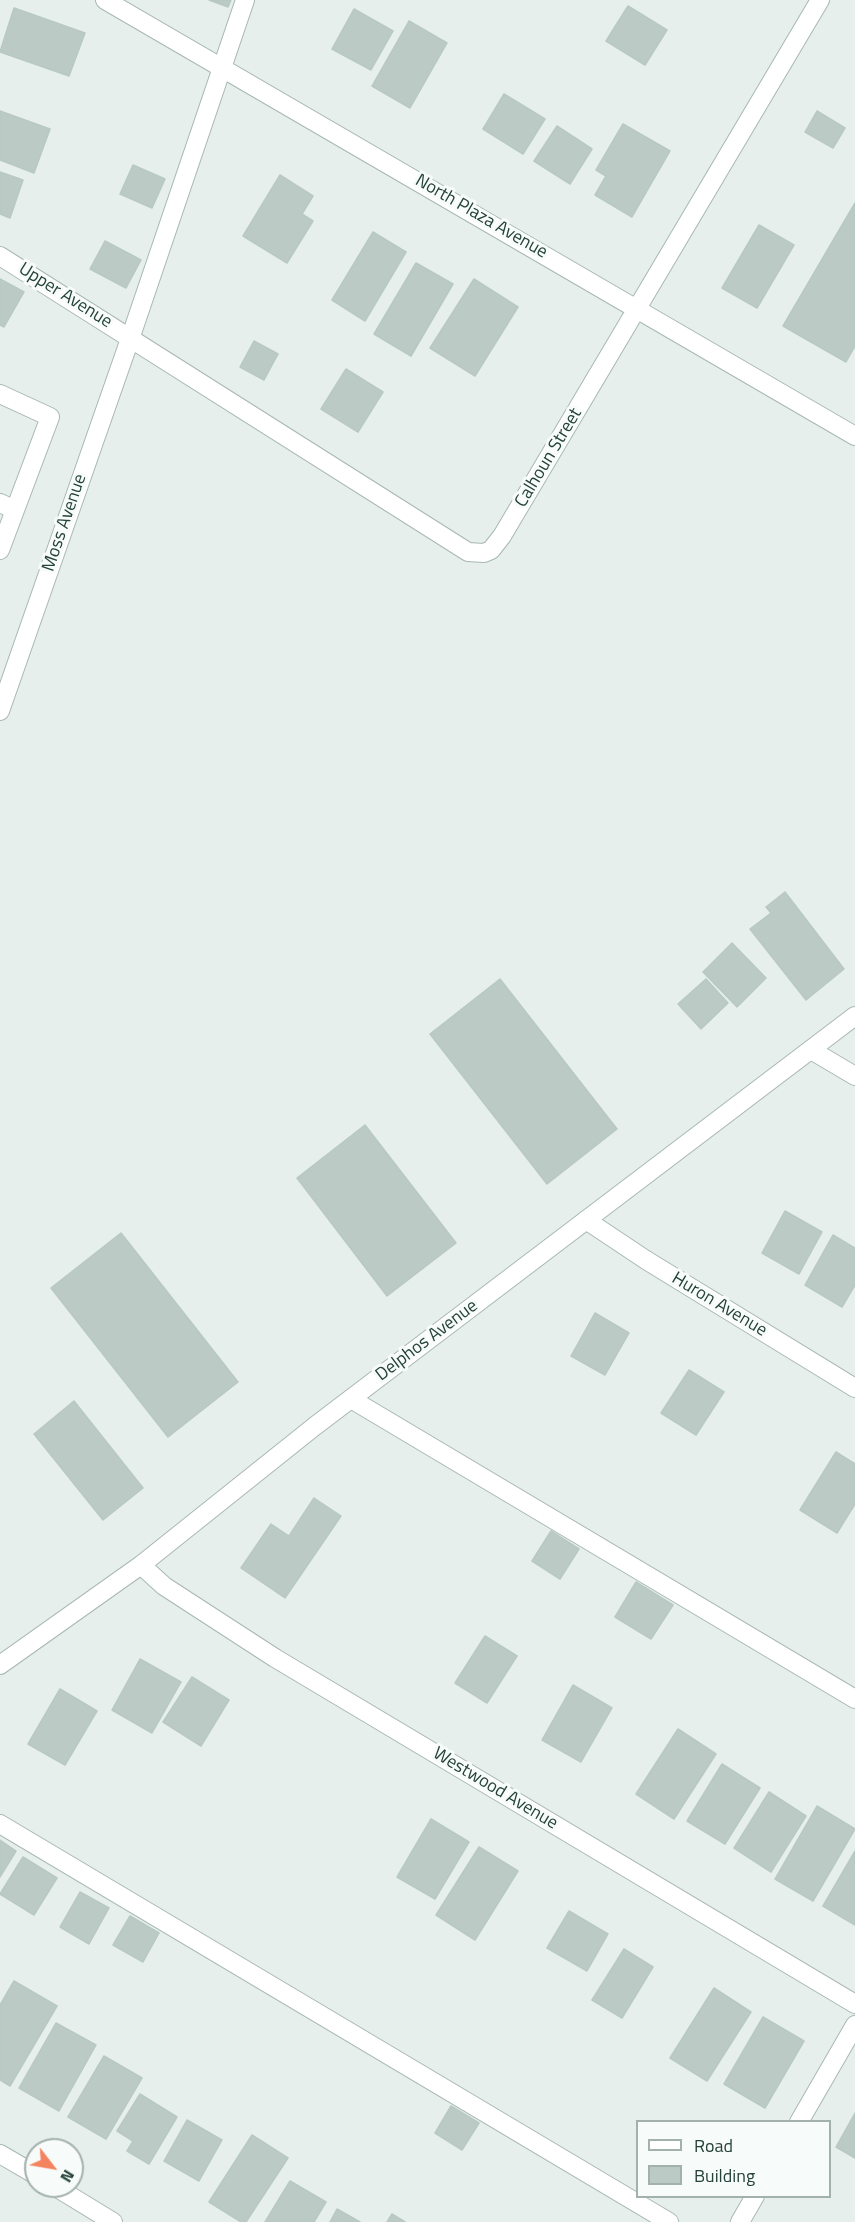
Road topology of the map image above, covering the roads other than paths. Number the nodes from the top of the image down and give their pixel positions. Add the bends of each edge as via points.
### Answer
1 (105, 0) edge
2 (245, 0) edge
3 (820, 0) edge
4 (222, 66) junction
5 (0, 256) edge
6 (637, 309) junction
7 (131, 336) junction
8 (0, 394) edge
9 (855, 436) edge
10 (8, 506) edge
11 (0, 550) edge
12 (0, 711) edge
13 (855, 1016) edge
14 (811, 1050) junction
15 (855, 1076) edge
16 (585, 1220) junction
17 (855, 1388) edge
18 (351, 1399) junction
19 (141, 1565) junction
20 (0, 1665) edge
21 (855, 1699) edge
22 (0, 1824) edge
23 (855, 2004) edge
24 (855, 2025) edge
25 (800, 2120) edge
26 (0, 2154) edge
27 (24, 2168) edge
28 (74, 2198) edge
29 (754, 2198) edge
30 (113, 2222) edge
31 (669, 2222) edge
32 (740, 2222) edge

1 - 4 street, North Plaza Avenue
2 - 4 street, Moss Avenue
3 - 6 street, Calhoun Street
4 - 6 street, North Plaza Avenue
4 - 7 street, Moss Avenue
5 - 7 street, Upper Avenue
6 - 7 street, Calhoun Street via 502,536 491,550 484,552 468,552
6 - 9 street, North Plaza Avenue
7 - 12 street, Moss Avenue
8 - 10 street via 50,417
10 - 11 street
13 - 14 street, Delphos Avenue
14 - 15 street
14 - 16 street, Delphos Avenue
16 - 17 street, Huron Avenue
16 - 18 street, Delphos Avenue
18 - 19 street, Delphos Avenue
18 - 21 street
19 - 20 street, Delphos Avenue
19 - 23 street, Westwood Avenue via 164,1586 275,1658
22 - 31 street
24 - 25 street
26 - 27 street
28 - 30 street
29 - 32 street

